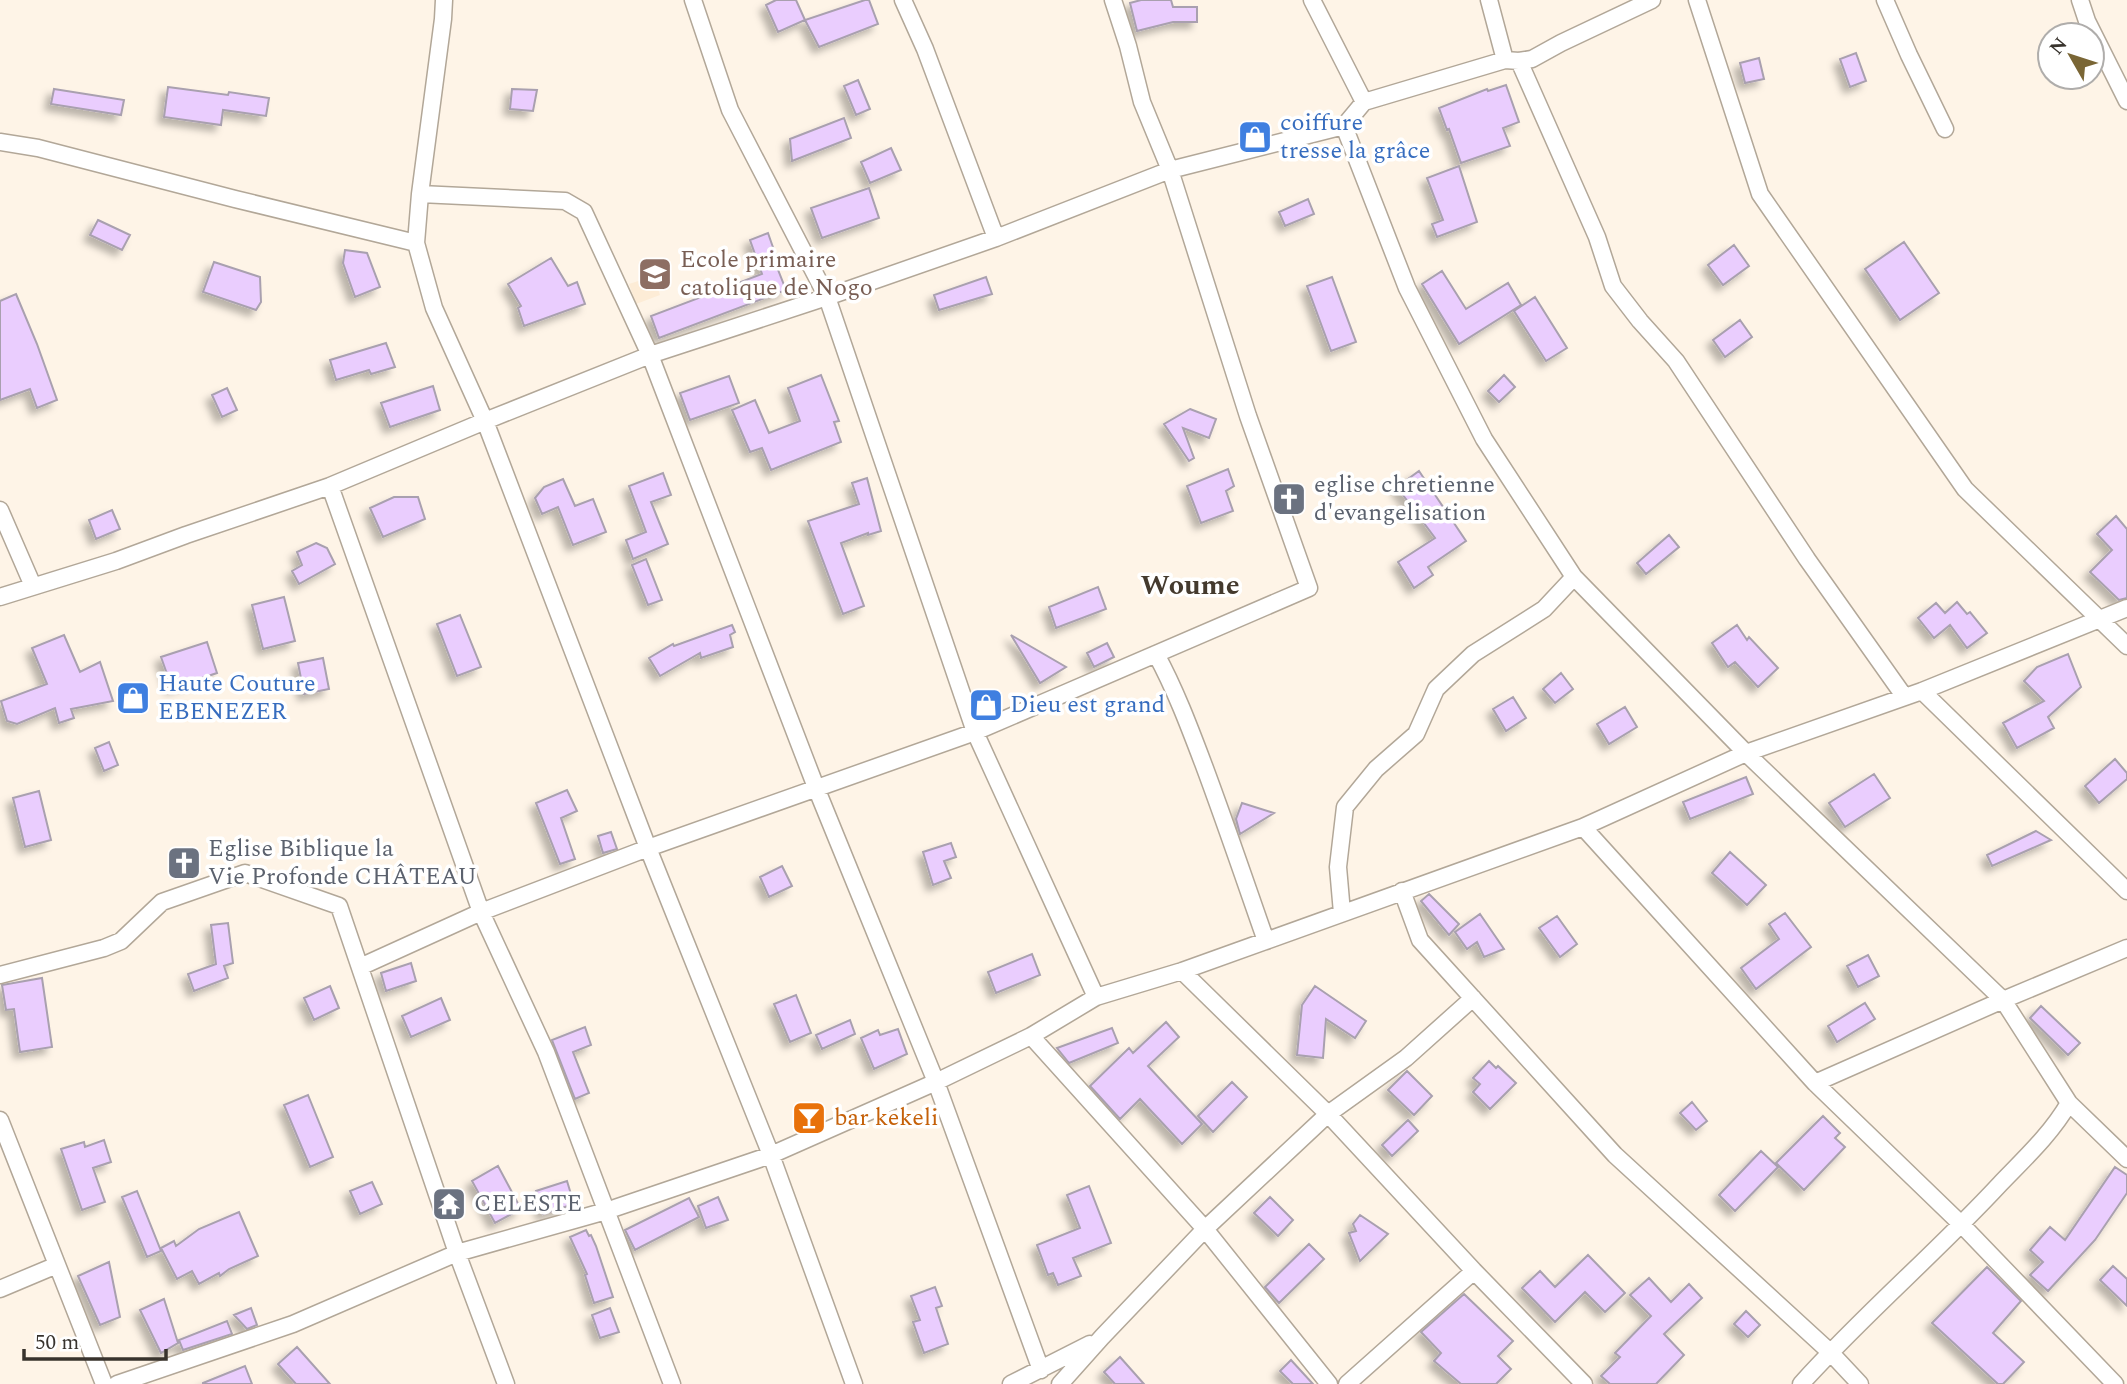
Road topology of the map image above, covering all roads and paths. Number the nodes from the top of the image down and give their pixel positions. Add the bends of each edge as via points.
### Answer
1 (443, 0) edge
2 (693, 0) edge
3 (903, 0) edge
4 (1113, 0) edge
5 (1312, 0) edge
6 (1489, 0) edge
7 (1652, 0) edge
8 (1697, 0) edge
9 (1885, 0) edge
10 (2081, 0) edge
11 (1512, 61) junction
12 (2127, 101) edge
13 (1364, 102) junction
14 (1344, 126) junction
15 (1945, 129) dead end
16 (0, 142) edge
17 (1170, 170) junction
18 (420, 194) junction
19 (996, 238) junction
20 (416, 243) junction
21 (827, 297) junction
22 (650, 355) junction
23 (485, 421) junction
24 (330, 486) junction
25 (0, 510) edge
26 (1574, 577) junction
27 (33, 586) junction
28 (0, 597) edge
29 (2127, 608) edge
30 (2099, 619) junction
31 (2127, 646) edge
32 (1156, 654) junction
33 (1922, 691) junction
34 (1904, 696) junction
35 (975, 732) junction
36 (1746, 753) junction
37 (817, 790) junction
38 (1583, 827) junction
39 (648, 848) junction
40 (1402, 891) junction
41 (2127, 891) edge
42 (481, 912) junction
43 (1342, 913) junction
44 (1266, 941) junction
45 (2127, 948) edge
46 (360, 967) junction
47 (1182, 971) junction
48 (0, 975) edge
49 (1096, 997) junction
50 (1472, 998) junction
51 (2003, 1000) junction
52 (1031, 1036) junction
53 (936, 1083) junction
54 (1815, 1083) junction
55 (2069, 1103) junction
56 (1328, 1114) junction
57 (0, 1120) edge
58 (771, 1155) junction
59 (2127, 1159) edge
60 (606, 1211) junction
61 (1962, 1225) junction
62 (1205, 1229) junction
63 (457, 1253) junction
64 (57, 1265) junction
65 (1474, 1271) junction
66 (0, 1289) edge
67 (1102, 1337) junction
68 (1830, 1352) junction
69 (1041, 1370) junction
70 (104, 1384) edge
71 (117, 1384) edge
72 (506, 1384) edge
73 (672, 1384) edge
74 (854, 1384) edge
75 (1012, 1384) edge
76 (1060, 1384) edge
77 (1329, 1384) edge
78 (1346, 1384) edge
79 (1584, 1384) edge
80 (1801, 1384) edge
81 (1860, 1384) edge
82 (2115, 1384) edge

1 - 18 street
2 - 21 street via 730,110
3 - 19 street
4 - 17 street via 1142,102
5 - 13 street
6 - 11 street
7 - 11 street via 1531,59
8 - 30 street via 1760,194 1965,489
9 - 15 street
10 - 12 street
11 - 13 street
11 - 34 street via 1597,237 1613,286 1676,361
13 - 14 street
14 - 17 street
14 - 26 street via 1407,288 1478,427
16 - 20 street
17 - 19 street
17 - 32 street via 1248,416 1309,587
18 - 20 street
18 - 22 street via 565,201 584,212
19 - 21 street
20 - 23 street via 434,308
21 - 22 street
21 - 35 street
22 - 23 street
22 - 37 street
23 - 24 street
23 - 39 street
24 - 27 street
24 - 42 street
25 - 27 street
26 - 36 street
26 - 43 street via 1544,609 1473,654 1436,689 1416,734 1376,769 1345,807 1338,867
27 - 28 street
29 - 30 street
30 - 31 street
30 - 33 street
32 - 35 street
32 - 44 street via 1172,682
33 - 34 street
33 - 41 street
34 - 36 street
35 - 37 street
35 - 49 street
36 - 38 street
36 - 51 street
37 - 39 street
37 - 53 street
38 - 40 street
38 - 54 street
39 - 42 street
39 - 58 street
40 - 43 street
40 - 50 street via 1420,940
42 - 46 street
42 - 60 street via 546,1052
43 - 44 street
44 - 47 street
45 - 51 street
46 - 48 street via 339,906 245,873 162,902 121,941
46 - 63 street
47 - 49 street
47 - 56 street
49 - 52 street
50 - 56 street via 1406,1058
50 - 68 street via 1615,1155
51 - 54 street
51 - 55 street
52 - 53 street
52 - 62 street
53 - 58 street
53 - 69 street
54 - 61 street
55 - 59 street
55 - 61 street via 2056,1124
56 - 62 street
56 - 65 street
57 - 64 street
58 - 60 street
58 - 74 street
60 - 63 street
60 - 73 street
61 - 68 street
61 - 82 street
62 - 67 street
62 - 77 street
63 - 71 street via 293,1324
63 - 72 street
64 - 66 street
64 - 70 street
65 - 78 street
65 - 79 street
67 - 69 street
67 - 76 street
68 - 80 street
68 - 81 street
69 - 75 street

